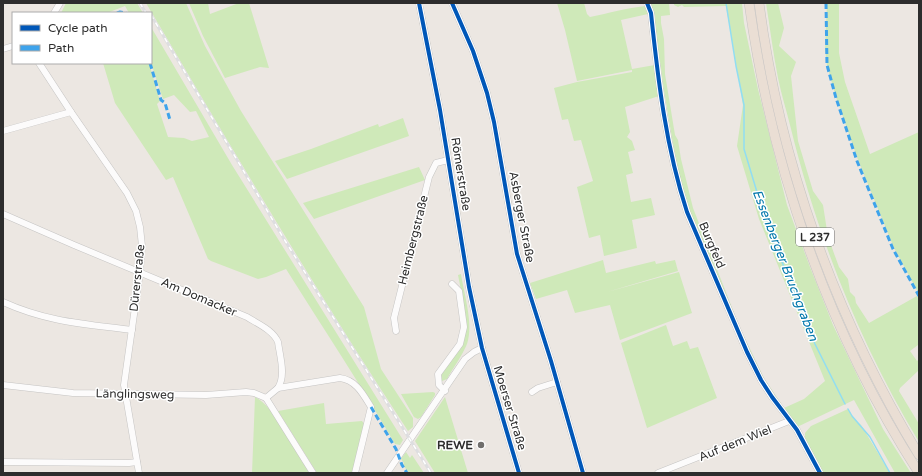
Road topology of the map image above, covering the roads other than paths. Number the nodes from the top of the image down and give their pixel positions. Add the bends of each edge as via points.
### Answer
1 (60, 3) edge
2 (419, 3) edge
3 (452, 3) edge
4 (647, 3) edge
5 (749, 3) edge
6 (759, 3) edge
7 (55, 12) edge
8 (39, 64) edge
9 (70, 112) junction
10 (3, 131) edge
11 (448, 160) junction
12 (3, 214) edge
13 (140, 272) junction
14 (452, 284) dead end
15 (3, 302) edge
16 (132, 330) junction
17 (396, 331) dead end
18 (482, 348) junction
19 (557, 382) junction
20 (3, 385) edge
21 (278, 388) junction
22 (445, 391) junction
23 (532, 392) dead end
24 (125, 394) junction
25 (266, 398) junction
26 (789, 421) junction
27 (919, 455) edge
28 (3, 462) edge
29 (137, 462) junction
30 (139, 473) edge
31 (313, 473) edge
32 (355, 473) edge
33 (388, 473) edge
34 (519, 473) edge
35 (583, 473) edge
36 (658, 473) edge
37 (820, 473) edge
38 (919, 473) edge

1 - 7 street
2 - 11 street, Römerstraße
3 - 19 street, Asberger Straße via 473,51 488,99 517,254
4 - 26 street, Burgfeld via 651,13 661,96 670,144 687,212 747,352 761,380
5 - 38 highway, L 237 via 776,145 806,242 855,358 887,420
6 - 27 highway, L 237 via 782,128 812,229 856,338 877,382
8 - 9 street, Dürerstraße
9 - 10 street
9 - 13 street, Dürerstraße via 132,202 141,234
11 - 17 street, Heimbergstraße via 436,163 429,177 394,318
11 - 18 street, Römerstraße
12 - 13 street, Am Domacker
13 - 16 street, Dürerstraße
13 - 21 street, Am Domacker via 247,317 271,332 278,342 283,376
14 - 22 street via 459,291 464,327 460,344 438,374 439,385
15 - 16 street via 56,320
16 - 24 street, Dürerstraße
18 - 22 street via 465,359
18 - 34 street, Moerser Straße
19 - 23 street
19 - 35 street, Asberger Straße
20 - 24 street, Länglingsweg via 73,393
21 - 25 street
21 - 32 street via 340,378 348,379 355,384 371,407
22 - 33 street
24 - 25 street, Länglingsweg via 206,395 246,392
24 - 29 street, Dürerstraße
25 - 31 street
26 - 36 street, Auf dem Wiel
26 - 37 street, Burgfeld via 797,430
28 - 29 street
29 - 30 street, Dürerstraße

